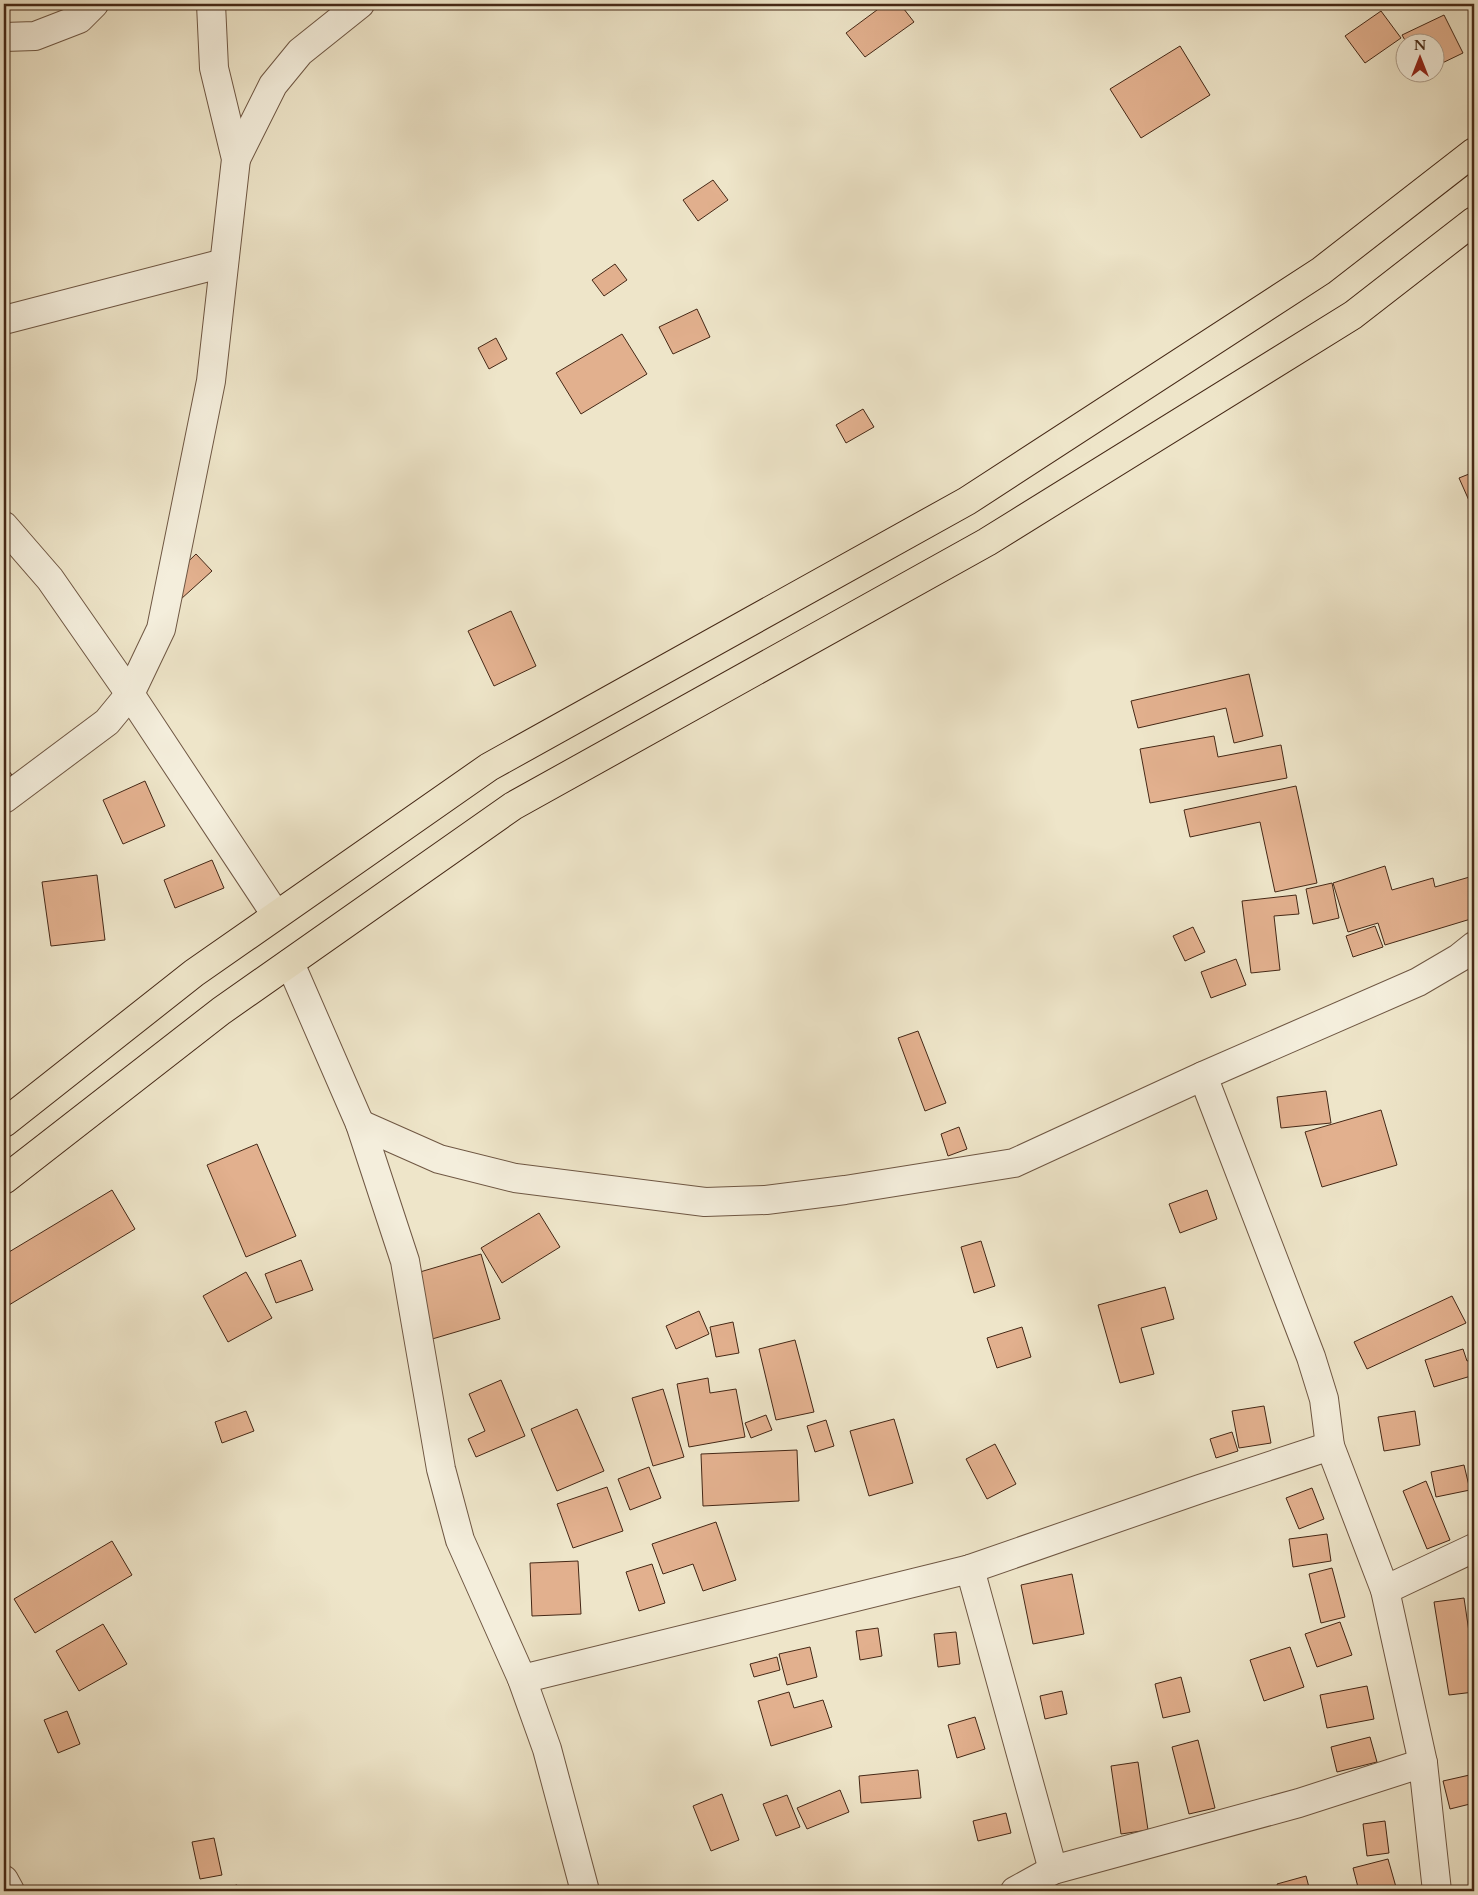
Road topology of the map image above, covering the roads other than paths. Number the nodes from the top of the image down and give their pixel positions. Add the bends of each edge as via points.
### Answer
1 (94, 4) edge
2 (212, 4) edge
3 (360, 4) edge
4 (4, 37) edge
5 (1474, 152) edge
6 (236, 160) junction
7 (1474, 220) edge
8 (224, 263) junction
9 (4, 320) edge
10 (4, 526) edge
11 (130, 694) junction
12 (4, 799) edge
13 (276, 915) junction
14 (1474, 946) edge
15 (290, 963) junction
16 (1203, 1076) junction
17 (4, 1123) edge
18 (360, 1124) junction
19 (4, 1180) edge
20 (1330, 1446) junction
21 (1474, 1548) edge
22 (970, 1569) junction
23 (1385, 1590) junction
24 (522, 1679) junction
25 (1422, 1763) junction
26 (1053, 1870) junction
27 (4, 1880) edge
28 (10, 1891) edge
29 (584, 1891) edge
30 (1015, 1891) edge
31 (1437, 1891) edge

1 - 4 street via 79,19 35,36
2 - 6 street via 214,68
3 - 6 street via 300,52 273,85
5 - 13 main road via 1322,271 966,501 489,767
6 - 8 street
7 - 15 main road via 1353,315 987,542 513,806
8 - 9 street
8 - 11 street via 211,381 161,629
10 - 11 street via 50,579
11 - 12 street via 107,722
11 - 13 street
13 - 17 main road via 194,973
14 - 16 street via 1418,982
15 - 18 street
15 - 19 main road via 221,1011
16 - 18 street via 1014,1163 766,1200 705,1202 515,1178 439,1159
16 - 20 street via 1311,1357 1324,1399
18 - 24 street via 405,1261 441,1469 460,1540
20 - 22 street
20 - 23 street
21 - 23 street
22 - 24 street
22 - 26 street
23 - 25 street
24 - 29 street via 547,1749
25 - 26 street via 1299,1803
25 - 31 street
26 - 30 street
27 - 28 street

